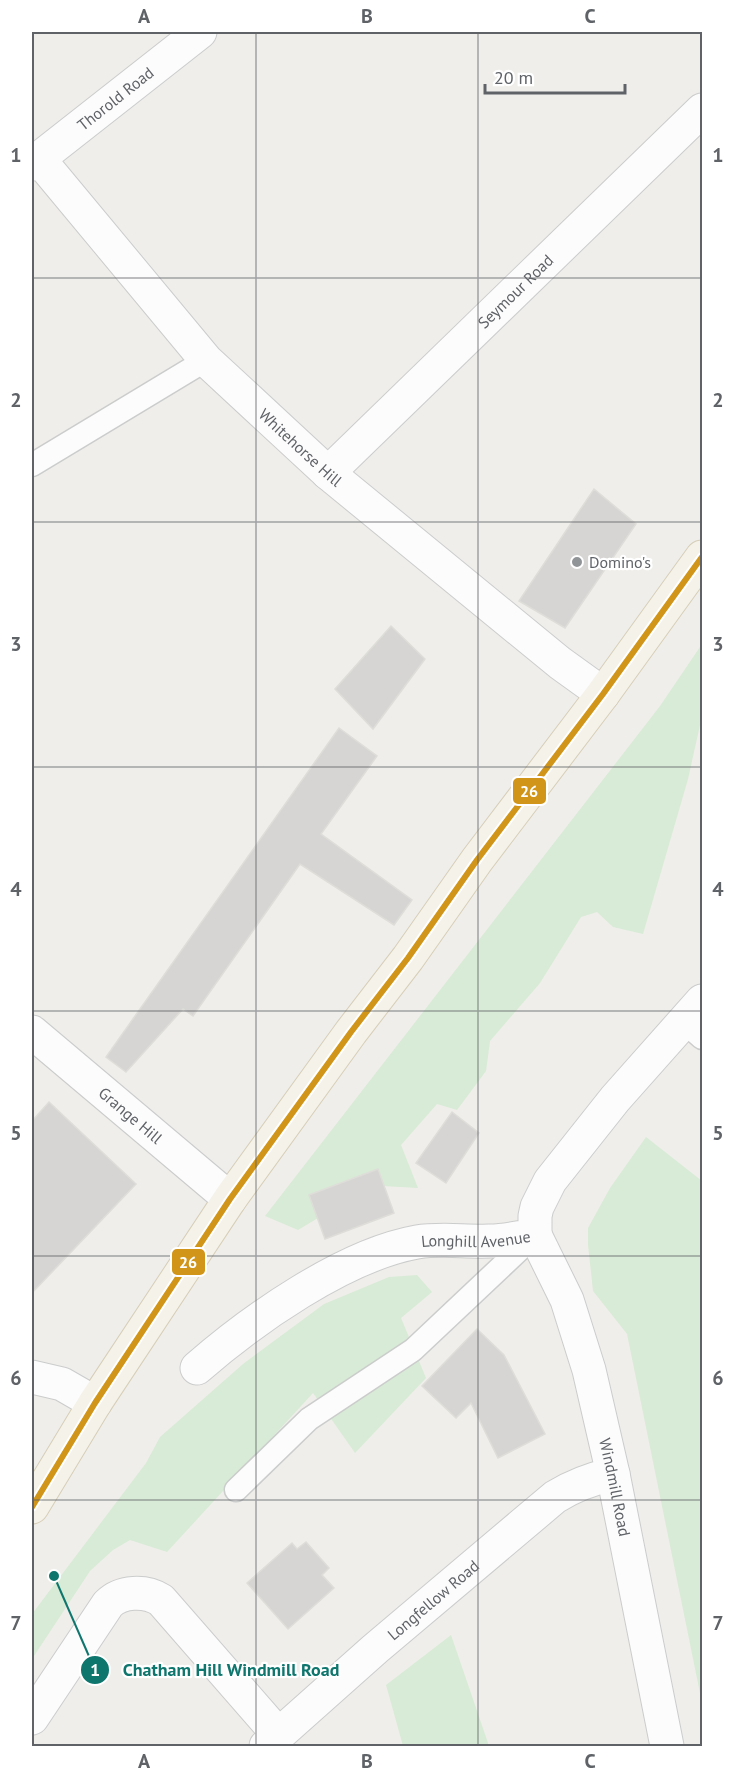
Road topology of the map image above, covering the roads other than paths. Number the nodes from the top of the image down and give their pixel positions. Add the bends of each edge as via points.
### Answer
1 (200, 32) edge
2 (702, 110) edge
3 (35, 162) edge
4 (206, 360) junction
5 (32, 465) edge
6 (328, 473) junction
7 (702, 557) edge
8 (603, 693) junction
9 (697, 1021) edge
10 (32, 1032) edge
11 (230, 1199) junction
12 (535, 1235) junction
13 (197, 1368) dead end
14 (32, 1377) edge
15 (95, 1403) junction
16 (613, 1474) junction
17 (236, 1490) dead end
18 (32, 1507) edge
19 (32, 1718) edge
20 (272, 1740) edge
21 (667, 1746) edge

1 - 3 street, Thorold Road
2 - 6 street, Seymour Road
3 - 4 street, Whitehorse Hill
4 - 5 lane
4 - 6 street, Whitehorse Hill
6 - 8 street, Whitehorse Hill via 560,663
7 - 8 main road
8 - 11 main road
9 - 12 street, Longhill Avenue via 615,1099 550,1181 540,1197
10 - 11 street, Grange Hill
11 - 15 main road
12 - 13 street, Longhill Avenue via 492,1241 431,1240 379,1252 309,1287
12 - 16 street, Windmill Road via 567,1300 582,1342
12 - 17 lane via 413,1350 309,1419
14 - 15 street via 62,1384
15 - 18 main road
16 - 20 street, Longfellow Road via 574,1485 555,1497
16 - 21 street, Windmill Road
19 - 20 street via 108,1604 120,1596 144,1593 161,1600

